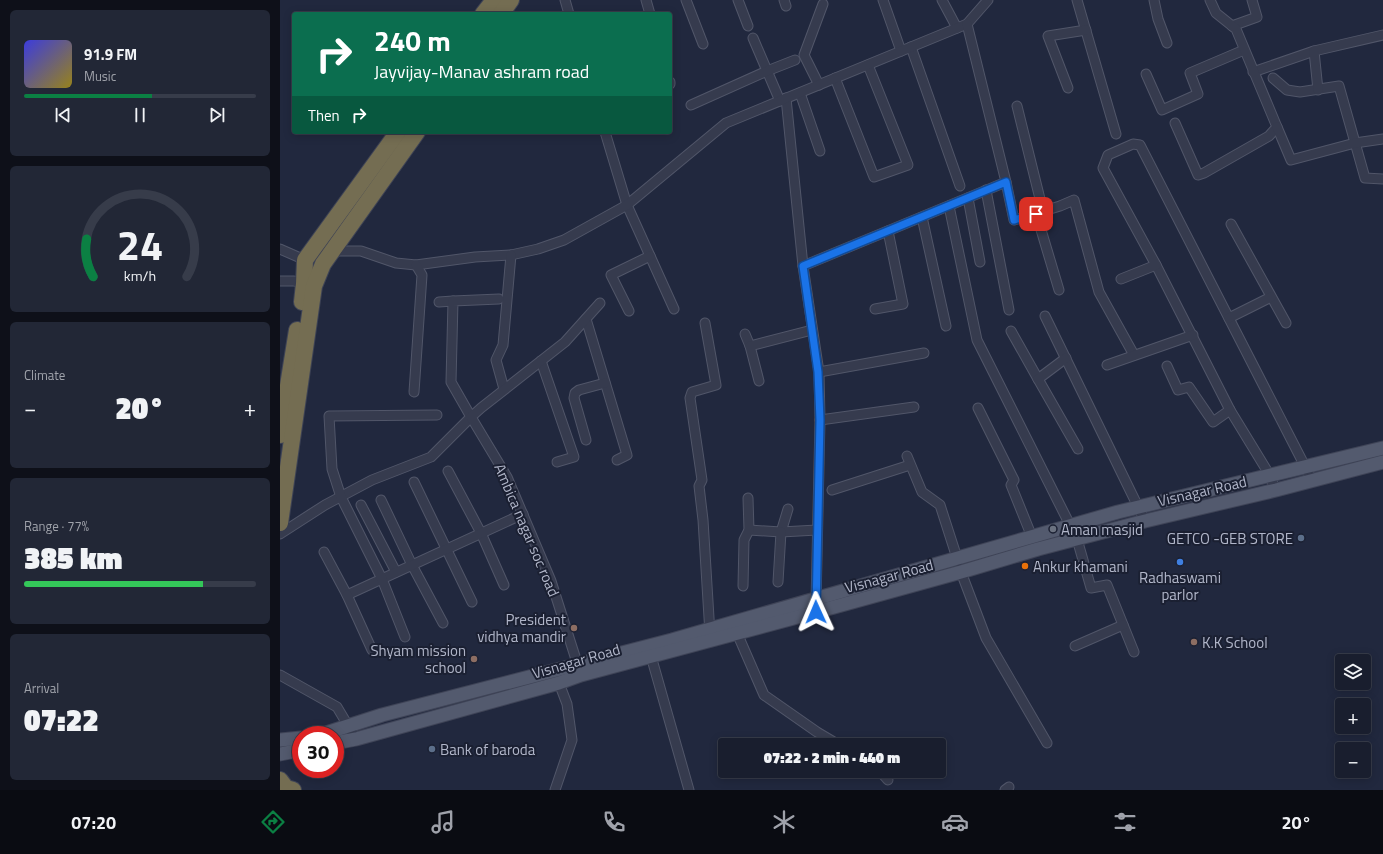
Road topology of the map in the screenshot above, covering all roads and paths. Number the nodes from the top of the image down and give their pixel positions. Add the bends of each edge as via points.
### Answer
1 (494, 0) edge
2 (511, 0) edge
3 (565, 0) edge
4 (646, 0) edge
5 (686, 0) edge
6 (738, 0) edge
7 (883, 0) edge
8 (942, 0) edge
9 (988, 0) edge
10 (1077, 0) edge
11 (1154, 0) edge
12 (1210, 0) edge
13 (1252, 0) edge
14 (824, 4) dead end
15 (485, 12) edge
16 (502, 12) edge
17 (568, 12) edge
18 (649, 12) edge
19 (967, 24) junction
20 (748, 26) dead end
21 (1232, 26) junction
22 (957, 28) junction
23 (1086, 30) junction
24 (1382, 37) edge
25 (753, 38) dead end
26 (1167, 43) dead end
27 (703, 44) dead end
28 (911, 47) junction
29 (1244, 50) junction
30 (901, 51) junction
31 (1314, 51) junction
32 (795, 60) dead end
33 (868, 65) junction
34 (767, 70) junction
35 (1253, 72) junction
36 (1146, 74) dead end
37 (835, 78) junction
38 (1273, 78) dead end
39 (819, 85) junction
40 (1068, 88) dead end
41 (1318, 90) junction
42 (800, 93) junction
43 (783, 100) junction
44 (691, 105) dead end
45 (1016, 106) dead end
46 (1174, 123) dead end
47 (1277, 127) junction
48 (397, 134) edge
49 (416, 134) edge
50 (606, 134) edge
51 (1116, 134) dead end
52 (1383, 139) edge
53 (1355, 143) junction
54 (820, 151) dead end
55 (1383, 179) edge
56 (1006, 182) junction
57 (960, 186) dead end
58 (986, 190) junction
59 (968, 198) junction
60 (627, 205) junction
61 (949, 206) junction
62 (1039, 212) junction
63 (922, 217) junction
64 (1231, 224) dead end
65 (888, 231) junction
66 (280, 249) edge
67 (333, 251) junction
68 (511, 255) junction
69 (650, 256) junction
70 (305, 260) junction
71 (980, 262) dead end
72 (416, 265) junction
73 (1156, 265) junction
74 (803, 266) junction
75 (1121, 279) dead end
76 (280, 281) edge
77 (309, 285) junction
78 (1059, 290) dead end
79 (1271, 297) junction
80 (499, 299) dead end
81 (453, 301) junction
82 (439, 302) dead end
83 (600, 303) dead end
84 (674, 309) dead end
85 (875, 309) dead end
86 (1009, 310) dead end
87 (629, 311) dead end
88 (1045, 316) dead end
89 (1229, 318) junction
90 (586, 319) junction
91 (705, 322) dead end
92 (1286, 323) dead end
93 (946, 326) dead end
94 (812, 330) junction
95 (1011, 330) dead end
96 (745, 334) dead end
97 (1193, 335) junction
98 (750, 346) junction
99 (924, 353) dead end
100 (1134, 356) junction
101 (1066, 358) junction
102 (541, 361) junction
103 (1107, 365) dead end
104 (1167, 366) dead end
105 (818, 372) junction
106 (1038, 379) junction
107 (759, 381) dead end
108 (605, 382) junction
109 (504, 390) junction
110 (414, 392) dead end
111 (914, 407) dead end
112 (978, 408) dead end
113 (1230, 410) junction
114 (437, 415) dead end
115 (471, 417) junction
116 (820, 420) junction
117 (280, 435) edge
118 (586, 440) dead end
119 (1383, 448) edge
120 (1078, 449) dead end
121 (617, 460) dead end
122 (557, 462) dead end
123 (1383, 462) edge
124 (1306, 467) junction
125 (448, 471) dead end
126 (1269, 475) junction
127 (1312, 480) junction
128 (414, 482) dead end
129 (832, 490) dead end
130 (1276, 490) junction
131 (341, 497) junction
132 (748, 498) dead end
133 (381, 500) dead end
134 (361, 505) dead end
135 (1138, 507) junction
136 (788, 509) dead end
137 (523, 514) junction
138 (1145, 521) junction
139 (280, 523) edge
140 (1071, 526) junction
141 (749, 530) junction
142 (817, 530) junction
143 (781, 532) junction
144 (481, 533) junction
145 (280, 534) edge
146 (1032, 537) junction
147 (1078, 539) junction
148 (446, 549) junction
149 (324, 552) dead end
150 (959, 564) junction
151 (412, 565) junction
152 (396, 572) junction
153 (382, 579) junction
154 (778, 582) dead end
155 (504, 585) dead end
156 (743, 586) dead end
157 (347, 595) junction
158 (816, 599) junction
159 (472, 602) dead end
160 (816, 612) junction
161 (443, 623) dead end
162 (1123, 625) junction
163 (737, 633) junction
164 (710, 635) junction
165 (405, 637) dead end
166 (1075, 646) dead end
167 (372, 650) dead end
168 (1134, 652) dead end
169 (651, 656) junction
170 (580, 670) junction
171 (280, 675) edge
172 (559, 683) junction
173 (348, 726) junction
174 (344, 727) edge
175 (827, 738) edge
176 (292, 739) edge
177 (356, 739) junction
178 (280, 740) edge
179 (344, 741) edge
180 (1047, 743) dead end
181 (292, 752) edge
182 (280, 754) edge
183 (280, 780) edge
184 (293, 790) edge
185 (555, 790) edge
186 (689, 790) edge

1 - 15 highway
2 - 16 highway
3 - 17 street
4 - 18 street
5 - 27 street
6 - 20 street
7 - 30 street
8 - 22 street
9 - 19 street
10 - 23 street
11 - 26 street
12 - 21 street via 1216,13
13 - 21 street via 1257,17
14 - 39 street via 804,55
19 - 22 street
19 - 56 street
21 - 29 street via 1236,29
22 - 28 street
23 - 40 street via 1048,36
23 - 51 street
24 - 31 street
25 - 34 street
28 - 30 street
28 - 57 street
29 - 35 street
29 - 36 street via 1190,73 1198,94 1162,110
30 - 33 street
31 - 35 street
31 - 41 street
32 - 34 street
33 - 37 street
33 - 37 street via 908,164 874,177
34 - 43 street
34 - 44 street
35 - 47 street
37 - 39 street
38 - 41 street via 1287,90
39 - 42 street
41 - 53 street via 1339,86
42 - 43 street
42 - 54 street
43 - 60 street via 726,123
43 - 74 street
45 - 62 street
46 - 47 street via 1198,175 1269,136
47 - 53 street via 1291,160
48 - 70 highway
49 - 67 highway
50 - 60 street
52 - 53 street
53 - 55 street via 1365,178
56 - 58 street
56 - 62 street via 1014,220
58 - 59 street
58 - 86 street
59 - 61 street
59 - 71 street
60 - 68 street via 564,240
60 - 69 street
61 - 63 street
61 - 140 street via 977,340
62 - 78 street
62 - 100 street via 1074,200 1099,292
63 - 65 street
63 - 93 street
64 - 79 street
65 - 74 street
65 - 85 street via 903,304
66 - 70 street
67 - 72 street via 361,251 396,263
67 - 77 highway
68 - 72 street
68 - 109 street via 503,346 496,360
69 - 84 street
69 - 87 street via 611,275
70 - 77 highway
72 - 110 street via 422,275
73 - 75 street
73 - 89 street via 1103,168 1108,155 1133,144 1140,145 1146,153
73 - 97 street
74 - 94 street
76 - 77 street
77 - 117 highway
77 - 139 highway
79 - 89 street
79 - 92 street
80 - 81 street
81 - 82 street
81 - 115 street, Ambica nagar soc road via 451,382
83 - 90 street
88 - 101 street
89 - 124 street
90 - 102 street via 565,342
90 - 108 street
91 - 164 street via 716,385 692,392 690,398 702,480 699,486
94 - 98 street
94 - 105 street
95 - 106 street
96 - 98 street
97 - 100 street
97 - 113 street
98 - 107 street
99 - 105 street
100 - 103 street
101 - 106 street
101 - 135 street
102 - 109 street
102 - 122 street via 574,457
104 - 113 street via 1178,390 1189,387 1212,422
105 - 116 street
106 - 120 street
108 - 118 street via 575,393 574,398
108 - 121 street via 627,455
109 - 115 street
111 - 116 street
112 - 146 street via 1014,480 1011,485
113 - 126 street
114 - 131 street via 329,416 332,469
115 - 131 street via 431,457 372,480
115 - 137 street, Ambica nagar soc road via 507,477
116 - 142 street
119 - 124 main road
123 - 127 main road, Visnagar Road
124 - 126 main road
124 - 127 street
125 - 144 street
126 - 130 street
126 - 135 main road
127 - 130 main road, Visnagar Road
128 - 148 street
129 - 150 street via 908,461 922,492 940,505
130 - 138 main road, Visnagar Road
131 - 145 street
131 - 153 street
132 - 141 street
133 - 151 street
134 - 152 street
135 - 138 street
135 - 140 main road
136 - 143 street
137 - 144 street
137 - 170 street, Ambica nagar soc road via 551,581
138 - 147 main road, Visnagar Road
140 - 146 main road
140 - 147 street
141 - 143 street
141 - 156 street via 744,540
142 - 143 street
142 - 158 street
143 - 154 street
144 - 148 street
144 - 155 street
146 - 150 main road
147 - 150 main road, Visnagar Road
147 - 162 street via 1091,588 1107,585
148 - 151 street
148 - 159 street
149 - 157 street
150 - 158 main road
150 - 160 main road, Visnagar Road
150 - 180 street via 986,638
151 - 152 street
151 - 161 street
152 - 153 street
153 - 157 street
153 - 165 street
157 - 167 street
158 - 160 street
158 - 164 main road
160 - 163 main road, Visnagar Road
162 - 166 street
162 - 168 street
163 - 164 main road, Visnagar Road
163 - 175 street via 764,695
164 - 169 main road, Visnagar Road
164 - 170 main road
169 - 170 main road, Visnagar Road
169 - 186 street
170 - 172 main road, Visnagar Road
170 - 173 main road via 382,715
171 - 173 street via 337,707
172 - 177 main road, Visnagar Road
172 - 185 street via 567,704 572,740
173 - 174 main road
173 - 177 street
176 - 178 main road
177 - 179 main road, Visnagar Road
181 - 182 main road
183 - 184 highway via 286,788

